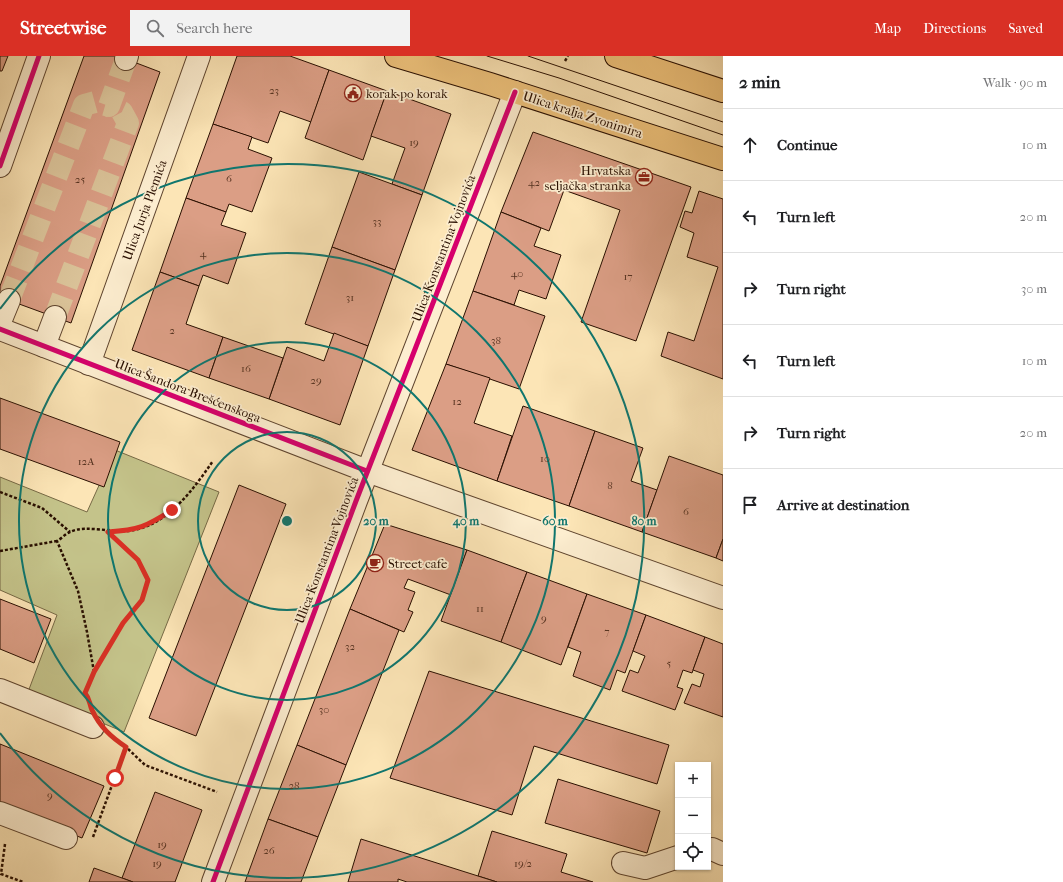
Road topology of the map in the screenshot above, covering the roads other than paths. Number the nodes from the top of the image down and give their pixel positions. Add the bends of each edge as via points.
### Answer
1 (39, 56) edge
2 (199, 56) edge
3 (396, 56) edge
4 (616, 56) edge
5 (723, 91) edge
6 (515, 92) junction
7 (723, 159) edge
8 (0, 166) edge
9 (8, 300) tunnel mouth
10 (55, 317) tunnel mouth
11 (0, 322) edge
12 (0, 329) edge
13 (44, 346) junction
14 (89, 364) junction
15 (367, 471) junction
16 (723, 598) edge
17 (0, 690) edge
18 (93, 727) road end
19 (0, 813) edge
20 (66, 838) road end
21 (711, 849) edge
22 (723, 854) edge
23 (675, 858) edge
24 (623, 863) dead end
25 (213, 882) edge

1 - 8 street
2 - 14 street, Ulica Jurja Plemića
3 - 6 main road, Ulica kralja Zvonimira
4 - 5 main road
6 - 7 main road, Ulica kralja Zvonimira
6 - 15 street, Ulica Konstantina Vojnovića
9 - 11 street
10 - 13 street
12 - 13 street, Ulica Šandora Brešćenskoga
13 - 14 street, Ulica Šandora Brešćenskoga
14 - 15 street, Ulica Šandora Brešćenskoga
15 - 16 street, Ulica Šandora Brešćenskoga
15 - 25 street, Ulica Konstantina Vojnovića
17 - 18 street
19 - 20 street
21 - 22 street
23 - 24 street via 645,868

